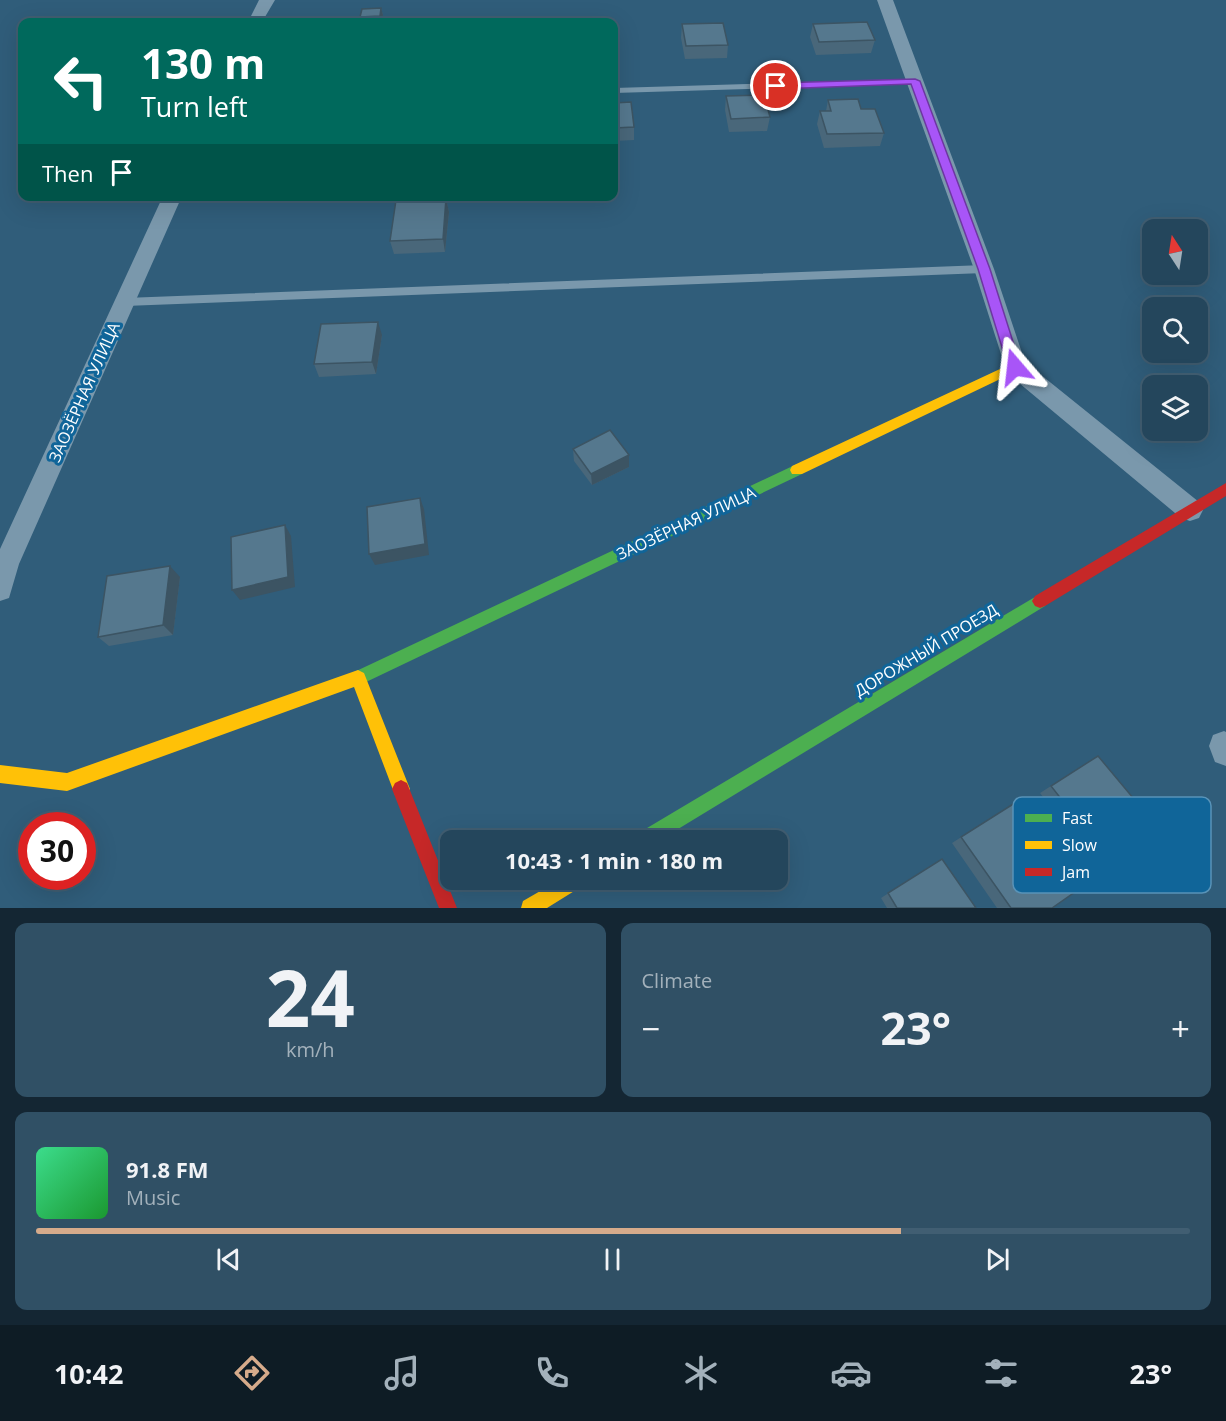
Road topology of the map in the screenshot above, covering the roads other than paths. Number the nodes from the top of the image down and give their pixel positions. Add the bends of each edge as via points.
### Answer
1 (267, 0) edge
2 (885, 0) edge
3 (257, 18) edge
4 (915, 81) junction
5 (618, 91) edge
6 (171, 201) edge
7 (984, 269) junction
8 (125, 302) junction
9 (1015, 367) junction
10 (1226, 489) edge
11 (1190, 510) junction
12 (0, 589) edge
13 (358, 678) junction
14 (0, 774) edge
15 (660, 830) edge
16 (560, 890) edge
17 (448, 908) edge
18 (530, 908) edge

1 - 3 street
2 - 4 street
4 - 5 lane
4 - 7 street
6 - 8 street, ЗАОЗЁРНАЯ УЛИЦА
7 - 8 lane
7 - 9 street
8 - 12 street, ЗАОЗЁРНАЯ УЛИЦА via 6,564
9 - 11 street
9 - 13 main road, ЗАОЗЁРНАЯ УЛИЦА
10 - 11 main road, ДОРОЖНЫЙ ПРОЕЗД
11 - 15 main road, ДОРОЖНЫЙ ПРОЕЗД
13 - 14 main road, ЗАОЗЁРНАЯ УЛИЦА via 67,782
13 - 17 main road
16 - 18 main road

